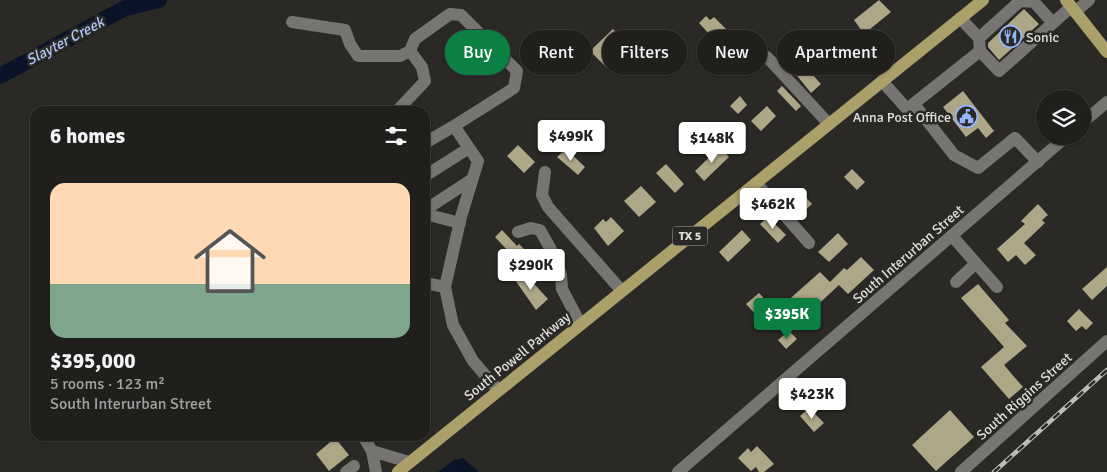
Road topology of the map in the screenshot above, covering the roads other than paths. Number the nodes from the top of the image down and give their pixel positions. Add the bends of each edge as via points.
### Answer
1 (983, 0) edge
2 (1089, 0) edge
3 (1071, 6) edge
4 (960, 18) junction
5 (292, 22) dead end
6 (1053, 23) junction
7 (980, 44) junction
8 (410, 51) junction
9 (1107, 52) edge
10 (767, 56) dead end
11 (882, 81) junction
12 (1107, 102) edge
13 (914, 104) junction
14 (402, 106) edge
15 (1091, 115) edge
16 (829, 124) junction
17 (454, 126) junction
18 (430, 141) edge
19 (1057, 145) edge
20 (469, 148) junction
21 (1038, 162) junction
22 (544, 172) dead end
23 (430, 173) edge
24 (471, 180) junction
25 (756, 183) junction
26 (430, 207) edge
27 (430, 215) edge
28 (460, 223) junction
29 (518, 232) dead end
30 (952, 236) junction
31 (809, 244) dead end
32 (976, 263) junction
33 (956, 282) dead end
34 (430, 284) edge
35 (445, 287) junction
36 (997, 287) dead end
37 (621, 290) junction
38 (580, 323) junction
39 (1107, 341) edge
40 (498, 390) junction
41 (366, 441) edge
42 (372, 452) junction
43 (409, 462) junction
44 (376, 472) edge
45 (398, 472) edge
46 (678, 472) edge
47 (961, 472) edge

1 - 4 main road, South Powell Parkway / TX 5
2 - 3 street
3 - 6 street
3 - 9 main road
4 - 7 street
4 - 11 main road, South Powell Parkway / TX 5
5 - 8 street via 346,30 358,56 400,56
6 - 7 street via 1034,2 1020,1
6 - 7 street via 998,71
7 - 13 street
8 - 14 street via 422,67 425,81
8 - 17 street via 415,39 450,14 461,16 517,71 514,88
10 - 16 street
11 - 13 street via 907,109
11 - 16 main road, South Powell Parkway / TX 5
12 - 15 street
13 - 21 street via 954,155 978,168 1015,138
16 - 25 main road, South Powell Parkway / TX 5
17 - 18 street
17 - 20 street
19 - 21 street, South Interurban Street
20 - 23 street
20 - 24 street via 478,161
21 - 30 street, South Interurban Street
22 - 37 street via 542,195 548,207
24 - 26 street
24 - 28 street
25 - 31 street
25 - 37 main road, South Powell Parkway / TX 5
27 - 28 street
28 - 35 street
29 - 38 street via 531,228 540,230 555,257 562,289
30 - 32 street
30 - 46 street, South Interurban Street
32 - 33 street
32 - 36 street
34 - 35 street
35 - 40 street via 453,325 473,361
37 - 38 main road, South Powell Parkway / TX 5
38 - 40 main road, South Powell Parkway / TX 5
39 - 47 street, South Riggins Street
40 - 43 main road, South Powell Parkway / TX 5
41 - 42 street
42 - 43 street
42 - 44 street
43 - 45 main road, South Powell Parkway / TX 5

